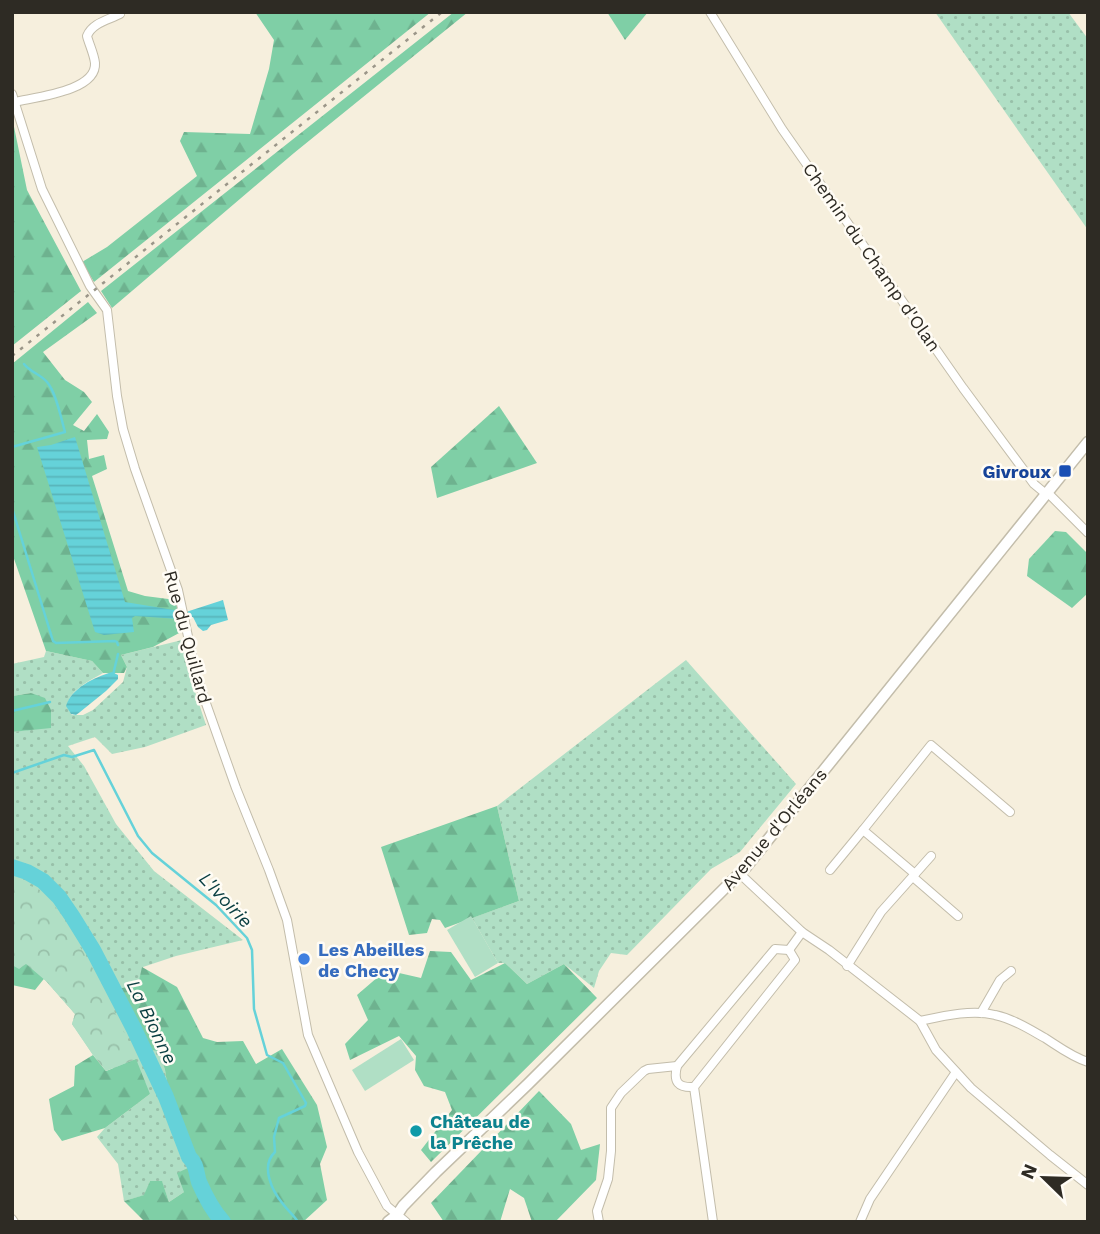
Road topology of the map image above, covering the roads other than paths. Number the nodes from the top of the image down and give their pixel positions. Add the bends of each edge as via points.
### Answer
1 (709, 12) edge
2 (120, 14) dead end
3 (14, 98) edge
4 (1088, 442) edge
5 (1046, 493) junction
6 (1088, 533) edge
7 (1010, 812) dead end
8 (863, 830) junction
9 (931, 856) dead end
10 (830, 870) dead end
11 (739, 873) junction
12 (914, 876) junction
13 (958, 916) dead end
14 (802, 932) junction
15 (789, 950) junction
16 (847, 966) junction
17 (1011, 971) dead end
18 (981, 1013) junction
19 (920, 1021) junction
20 (1088, 1062) edge
21 (677, 1066) junction
22 (956, 1072) junction
23 (694, 1087) junction
24 (1088, 1185) edge
25 (397, 1219) edge
26 (599, 1222) edge
27 (713, 1222) edge
28 (860, 1222) edge

1 - 5 street, Chemin du Champ d'Olan via 782,129 963,388 1034,484
2 - 3 street via 88,31 95,63 87,81 76,88
3 - 25 street, Rue du Quillard via 41,189 107,310 123,429 178,590 201,690 287,920 308,1035 358,1152
4 - 5 main road, Avenue d'Orléans
5 - 6 street, Chemin du Champ d'Olan
5 - 11 main road, Avenue d'Orléans
7 - 8 street via 930,746
8 - 10 street
8 - 12 street
9 - 12 street
11 - 14 street
11 - 25 main road, Avenue d'Orléans via 436,1172 403,1206
12 - 13 street
12 - 16 street via 881,912
14 - 15 street
14 - 16 street
15 - 21 street via 775,949
15 - 23 street via 795,960
16 - 19 street
17 - 18 street via 1000,980
18 - 19 street
18 - 20 street via 1026,1027
19 - 22 street
21 - 23 street via 677,1081
21 - 26 street via 644,1070 611,1108 608,1180 597,1210
22 - 24 street
22 - 28 street via 870,1199
23 - 27 street

